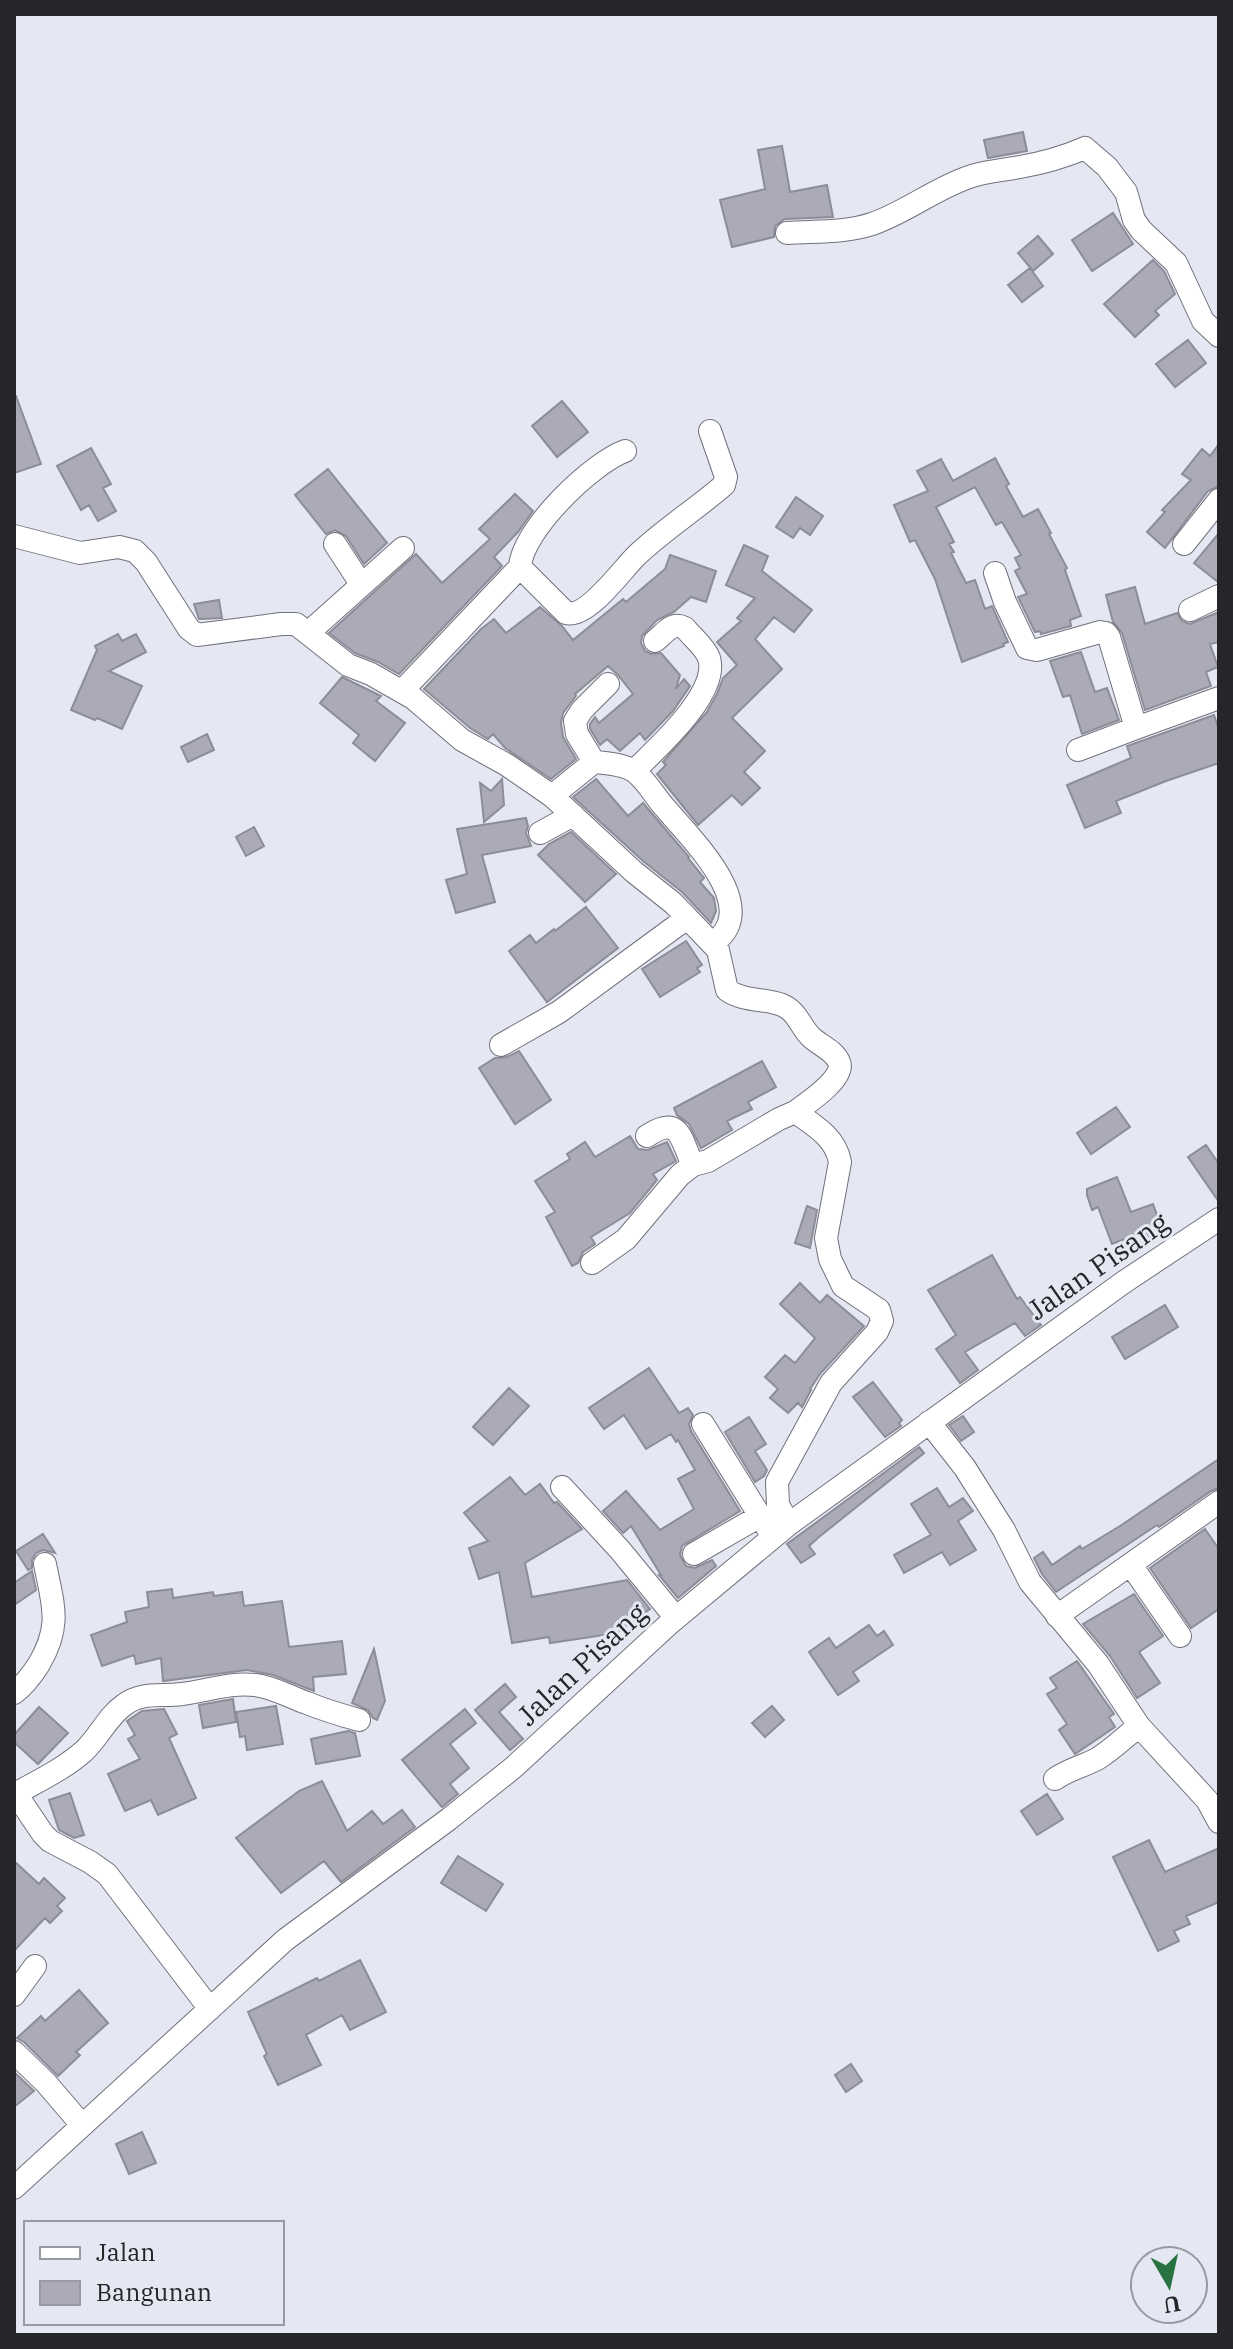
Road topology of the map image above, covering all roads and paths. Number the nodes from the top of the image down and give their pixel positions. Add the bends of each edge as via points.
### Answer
1 (787, 233) dead end
2 (1219, 336) edge
3 (710, 431) dead end
4 (625, 451) dead end
5 (1219, 500) edge
6 (14, 536) edge
7 (335, 544) dead end
8 (1184, 544) dead end
9 (403, 548) dead end
10 (520, 567) junction
11 (995, 573) dead end
12 (361, 584) junction
13 (1219, 596) edge
14 (1190, 610) dead end
15 (308, 633) junction
16 (655, 641) dead end
17 (608, 684) dead end
18 (402, 691) junction
19 (1219, 698) edge
20 (1136, 728) junction
21 (1078, 750) dead end
22 (594, 762) junction
23 (634, 771) junction
24 (552, 796) junction
25 (573, 815) junction
26 (540, 833) dead end
27 (687, 918) junction
28 (713, 943) junction
29 (501, 1045) dead end
30 (795, 1112) junction
31 (647, 1136) dead end
32 (693, 1165) junction
33 (1219, 1219) edge
34 (592, 1263) dead end
35 (929, 1422) junction
36 (703, 1424) dead end
37 (562, 1487) dead end
38 (1215, 1514) edge
39 (760, 1516) junction
40 (781, 1530) junction
41 (694, 1554) dead end
42 (45, 1564) dead end
43 (1131, 1565) junction
44 (1057, 1616) junction
45 (676, 1618) junction
46 (1180, 1636) dead end
47 (14, 1693) edge
48 (359, 1720) dead end
49 (1139, 1726) junction
50 (1055, 1779) dead end
51 (16, 1792) edge
52 (1219, 1822) edge
53 (35, 1966) dead end
54 (14, 1995) edge
55 (210, 2009) junction
56 (14, 2052) edge
57 (82, 2125) junction
58 (14, 2188) edge

1 - 2 street via 855,229 976,174 1065,157 1085,148 1126,192 1134,220 1176,263 1203,321
3 - 10 street via 724,485 650,543 580,611 566,613
4 - 10 street via 599,464 539,523
5 - 8 street
6 - 15 street via 80,553 119,547 135,551 197,635 281,624 296,624
7 - 12 street
9 - 12 street
10 - 18 street
11 - 20 street via 1027,648 1106,633
12 - 15 street
13 - 14 street
15 - 18 street via 333,656
16 - 23 street via 673,626 685,628 707,654 706,683 671,735
17 - 22 street via 575,721
18 - 24 street via 462,740
19 - 20 street
20 - 21 street
22 - 23 street
22 - 24 street
23 - 28 street via 693,838 727,892 731,919
24 - 25 street
25 - 26 street
25 - 27 street
27 - 28 street
27 - 29 street via 559,1012
28 - 30 street via 727,990 791,1009 809,1036 839,1062 834,1078
30 - 32 street
30 - 40 street via 838,1152 826,1238 836,1274 843,1286 879,1310 882,1321 831,1383 777,1482
31 - 32 street via 660,1127 675,1129
32 - 34 street via 626,1239
33 - 35 street, Jalan Pisang
35 - 40 street, Jalan Pisang
35 - 44 street via 965,1468 1030,1582
36 - 39 street
37 - 45 street
38 - 43 street
39 - 40 street
39 - 41 street
40 - 45 street, Jalan Pisang
42 - 47 street via 54,1629 32,1676
43 - 44 street
43 - 46 street
44 - 49 street via 1098,1664
45 - 55 street, Jalan Pisang via 514,1767 285,1940
48 - 51 street via 252,1684 148,1694 121,1707 82,1753
49 - 50 street via 1105,1754
49 - 52 street via 1195,1785
51 - 55 street via 50,1841 107,1874
53 - 54 street
55 - 57 street, Jalan Pisang
56 - 57 street
57 - 58 street, Jalan Pisang

